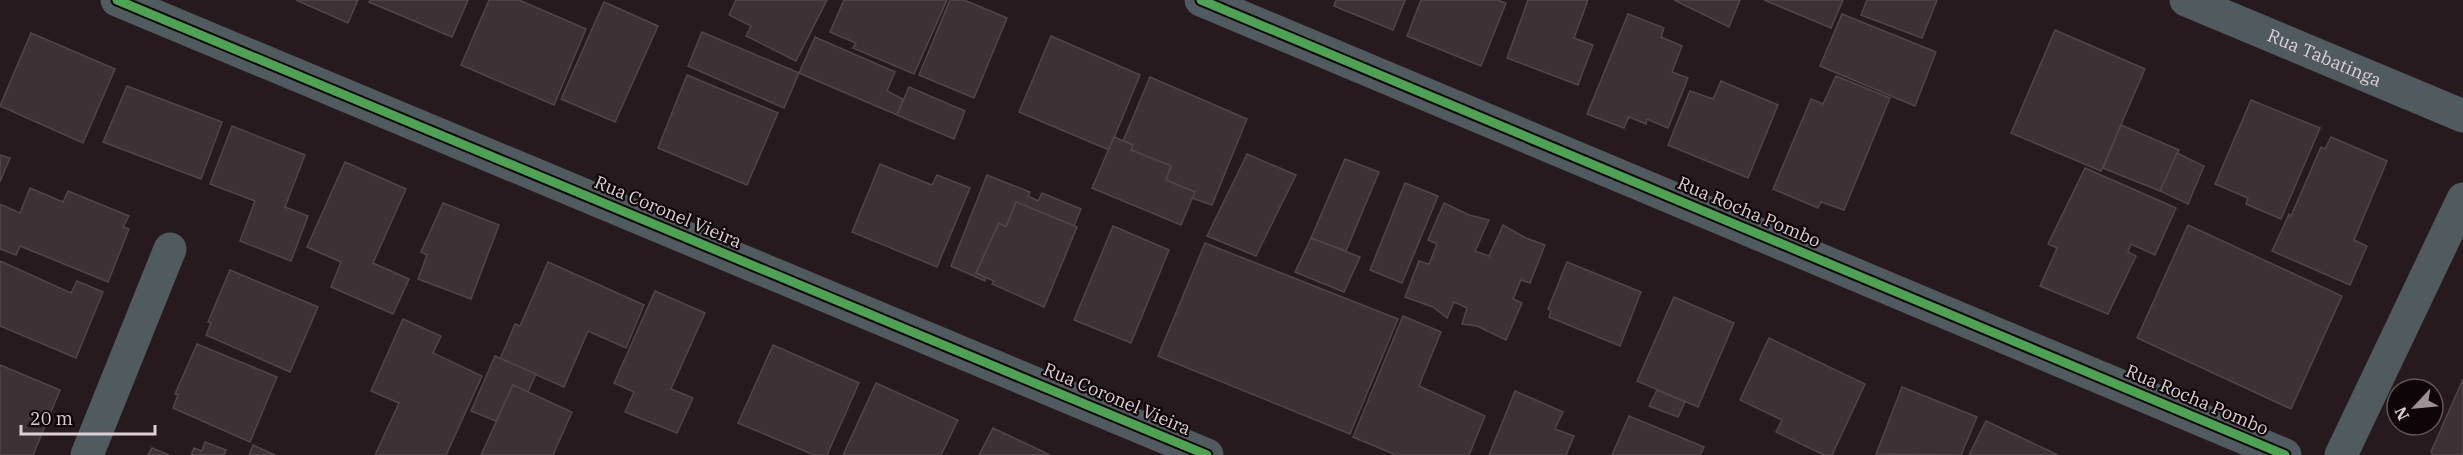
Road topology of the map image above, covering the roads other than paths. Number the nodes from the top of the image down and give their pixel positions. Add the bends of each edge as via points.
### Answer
1 (117, 0) edge
2 (1201, 0) edge
3 (2186, 0) edge
4 (2463, 116) edge
5 (2463, 199) edge
6 (170, 249) dead end
7 (87, 455) edge
8 (1207, 455) edge
9 (2284, 455) edge
10 (2341, 455) edge

1 - 8 street, Rua Coronel Vieira
2 - 9 street, Rua Rocha Pombo
3 - 4 street, Rua Tabatinga
5 - 10 street
6 - 7 street

